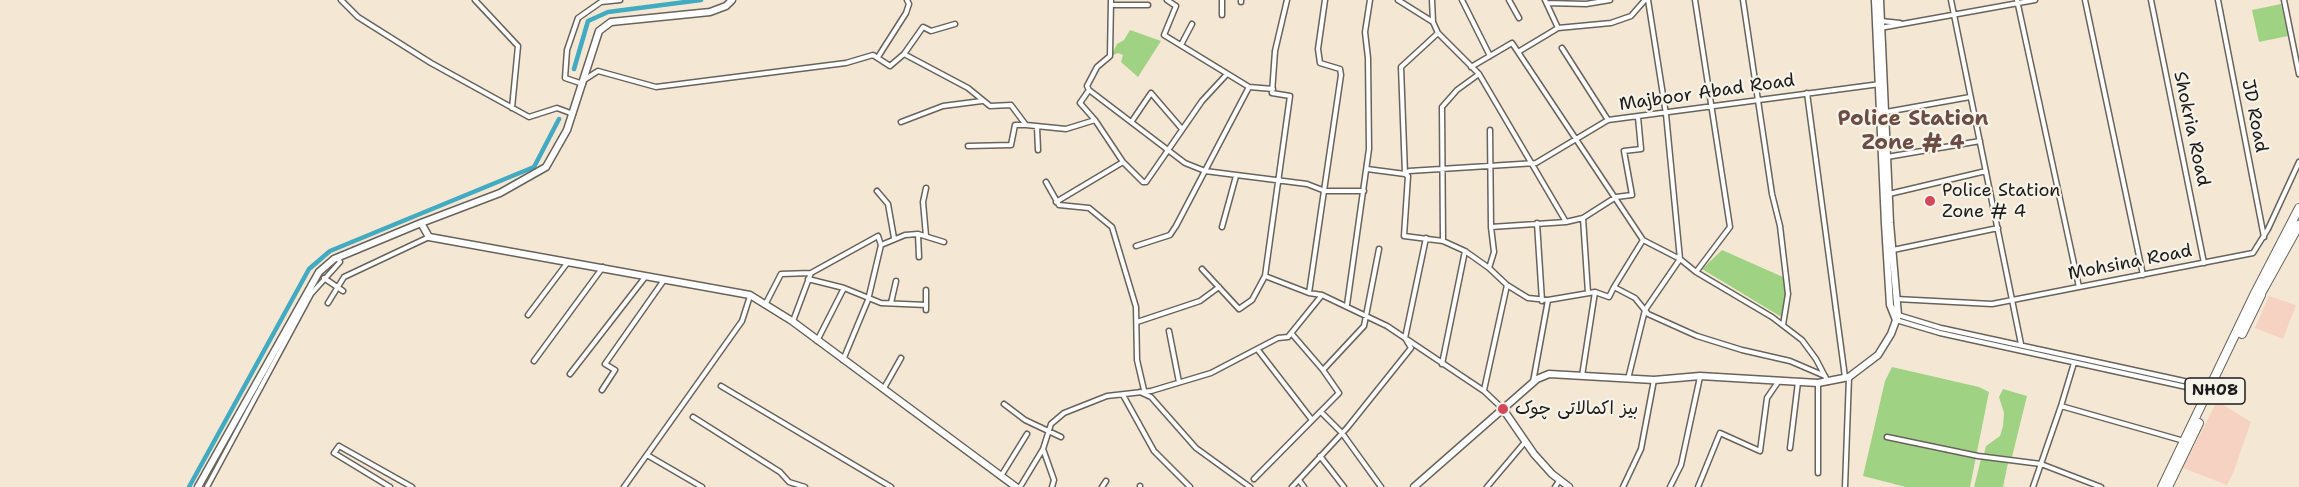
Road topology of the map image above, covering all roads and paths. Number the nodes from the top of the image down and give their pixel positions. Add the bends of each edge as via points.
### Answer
1 (341, 0) edge
2 (475, 0) edge
3 (620, 0) edge
4 (732, 0) edge
5 (907, 0) edge
6 (1167, 0) edge
7 (1222, 0) edge
8 (1287, 0) edge
9 (1325, 0) edge
10 (1370, 0) edge
11 (1398, 0) edge
12 (1432, 0) edge
13 (1462, 0) edge
14 (1509, 0) edge
15 (1610, 0) edge
16 (1646, 0) edge
17 (1695, 0) edge
18 (1743, 0) edge
19 (1875, 0) edge
20 (1880, 0) edge
21 (1951, 0) edge
22 (2035, 0) edge
23 (2085, 0) edge
24 (2151, 0) edge
25 (2218, 0) edge
26 (2284, 0) edge
27 (1111, 2) edge
28 (1546, 2) edge
29 (2018, 2) edge
30 (1148, 5) dead end
31 (1222, 15) dead end
32 (1954, 16) junction
33 (1519, 18) dead end
34 (1433, 22) junction
35 (955, 24) dead end
36 (1192, 24) dead end
37 (1878, 25) junction
38 (1558, 28) junction
39 (1438, 33) junction
40 (1181, 45) junction
41 (1562, 48) dead end
42 (1518, 52) junction
43 (904, 54) junction
44 (1490, 56) junction
45 (878, 57) junction
46 (1471, 67) junction
47 (1227, 74) junction
48 (1479, 74) junction
49 (2299, 74) edge
50 (583, 83) junction
51 (1881, 83) junction
52 (1250, 87) junction
53 (1273, 89) junction
54 (1089, 90) junction
55 (1807, 93) junction
56 (1971, 96) junction
57 (1758, 100) junction
58 (983, 101) junction
59 (1713, 104) junction
60 (512, 108) junction
61 (1885, 112) junction
62 (573, 114) junction
63 (1666, 114) junction
64 (1638, 117) junction
65 (1095, 120) junction
66 (1608, 120) junction
67 (1132, 121) junction
68 (901, 122) dead end
69 (1026, 125) junction
70 (1037, 127) junction
71 (1182, 129) junction
72 (1490, 130) dead end
73 (1575, 140) junction
74 (1980, 141) junction
75 (968, 146) dead end
76 (1168, 149) junction
77 (1038, 150) dead end
78 (1887, 157) junction
79 (1123, 162) junction
80 (2299, 162) edge
81 (1533, 163) junction
82 (1491, 166) junction
83 (1367, 169) junction
84 (1443, 170) junction
85 (1204, 171) junction
86 (1986, 171) junction
87 (1405, 174) junction
88 (1236, 176) junction
89 (1278, 179) junction
90 (1046, 182) dead end
91 (926, 188) dead end
92 (877, 191) dead end
93 (1325, 191) junction
94 (1364, 191) junction
95 (1889, 194) junction
96 (1616, 197) junction
97 (1056, 202) junction
98 (2299, 208) edge
99 (1583, 218) junction
100 (1566, 222) junction
101 (421, 223) junction
102 (1537, 223) junction
103 (2299, 225) edge
104 (1222, 227) dead end
105 (1491, 227) junction
106 (1998, 228) junction
107 (918, 234) junction
108 (926, 236) junction
109 (429, 237) junction
110 (2264, 237) junction
111 (894, 238) junction
112 (1426, 238) junction
113 (1643, 240) junction
114 (1443, 241) junction
115 (944, 242) dead end
116 (881, 245) junction
117 (1136, 246) dead end
118 (1379, 249) dead end
119 (1892, 250) junction
120 (1465, 251) junction
121 (920, 257) dead end
122 (338, 258) junction
123 (1680, 259) junction
124 (569, 261) junction
125 (2204, 263) junction
126 (603, 267) junction
127 (1489, 268) junction
128 (1202, 269) dead end
129 (1696, 272) junction
130 (811, 273) junction
131 (2143, 274) junction
132 (646, 275) junction
133 (1265, 276) junction
134 (324, 278) junction
135 (665, 279) junction
136 (808, 279) junction
137 (896, 281) dead end
138 (1507, 285) junction
139 (338, 287) junction
140 (1219, 287) junction
141 (1614, 287) junction
142 (2079, 287) junction
143 (844, 288) junction
144 (926, 290) dead end
145 (344, 291) dead end
146 (1595, 292) junction
147 (1309, 293) junction
148 (1588, 293) junction
149 (750, 295) junction
150 (1322, 295) junction
151 (2261, 295) junction
152 (1895, 299) junction
153 (868, 300) junction
154 (1548, 300) junction
155 (2012, 300) junction
156 (1542, 301) junction
157 (328, 303) dead end
158 (891, 303) junction
159 (765, 305) junction
160 (1347, 305) junction
161 (1645, 310) junction
162 (528, 315) dead end
163 (1365, 316) junction
164 (1897, 317) junction
165 (792, 321) junction
166 (1137, 322) junction
167 (1783, 326) junction
168 (1169, 331) dead end
169 (1292, 334) junction
170 (1405, 338) junction
171 (1987, 340) junction
172 (2234, 340) junction
173 (817, 342) junction
174 (2021, 344) junction
175 (2028, 346) junction
176 (1258, 350) junction
177 (2027, 352) junction
178 (2076, 357) junction
179 (901, 358) dead end
180 (534, 361) dead end
181 (843, 361) junction
182 (2074, 363) junction
183 (1442, 364) junction
184 (1323, 370) junction
185 (570, 374) dead end
186 (1581, 376) junction
187 (1700, 376) junction
188 (1847, 377) junction
189 (1628, 379) junction
190 (1826, 379) junction
191 (1654, 380) junction
192 (1179, 382) junction
193 (1533, 382) junction
194 (1778, 382) junction
195 (1798, 382) junction
196 (1818, 383) junction
197 (2196, 385) junction
198 (721, 386) dead end
199 (884, 388) junction
200 (602, 390) dead end
201 (2213, 390) junction
202 (1142, 391) junction
203 (1484, 391) junction
204 (1123, 395) junction
205 (1004, 404) dead end
206 (2061, 406) junction
207 (1503, 409) junction
208 (1321, 412) junction
209 (693, 417) dead end
210 (1312, 420) junction
211 (1048, 431) junction
212 (1341, 433) junction
213 (1027, 434) dead end
214 (1061, 437) dead end
215 (1887, 437) dead end
216 (2184, 441) junction
217 (1525, 442) junction
218 (1043, 448) junction
219 (1790, 448) dead end
220 (647, 455) junction
221 (1320, 456) junction
222 (2041, 464) junction
223 (1818, 473) dead end
224 (1001, 476) junction
225 (1254, 479) dead end
226 (1299, 480) junction
227 (1106, 481) dead end
228 (1559, 481) junction
229 (198, 487) edge
230 (207, 487) edge
231 (390, 487) edge
232 (412, 487) edge
233 (624, 487) edge
234 (702, 487) edge
235 (805, 487) edge
236 (891, 487) edge
237 (1018, 487) edge
238 (1052, 487) edge
239 (1102, 487) edge
240 (1190, 487) edge
241 (1250, 487) edge
242 (1292, 487) edge
243 (1304, 487) edge
244 (1344, 487) edge
245 (1381, 487) edge
246 (1414, 487) edge
247 (1487, 487) edge
248 (1555, 487) edge
249 (1569, 487) edge
250 (1623, 487) edge
251 (1670, 487) edge
252 (1698, 487) edge
253 (1845, 487) edge
254 (2032, 487) edge
255 (2101, 487) edge
256 (2162, 487) edge
257 (2168, 487) edge

1 - 60 street via 358,17 440,69
2 - 60 street via 518,46
3 - 50 street via 601,2 578,18 567,50 565,78
4 - 50 street via 710,12 611,22 599,31
5 - 45 street via 906,13
6 - 40 street via 1176,6 1164,35
7 - 31 street
8 - 53 street via 1275,51
9 - 93 street via 1318,49 1320,63 1340,69 1341,75
10 - 83 street via 1365,32
11 - 34 street
12 - 34 street
13 - 44 street
14 - 33 street
15 - 28 street via 1586,4
16 - 38 street via 1631,16 1611,23
16 - 63 street
17 - 59 street
18 - 57 street
19 - 37 street
20 - 37 street
21 - 32 street
22 - 29 street
23 - 131 street
24 - 125 street, Shokria Road
25 - 110 street, JD Road
26 - 49 street
27 - 30 street
27 - 54 street via 1110,56 1097,67 1087,86
28 - 38 street
29 - 32 street
29 - 142 street
32 - 37 street
32 - 56 street
34 - 39 street
35 - 43 street via 931,31 923,27
36 - 40 street
37 - 51 street
38 - 42 street
39 - 46 street
39 - 87 street via 1401,66
40 - 47 street
41 - 66 street
42 - 44 street via 1512,43
42 - 73 street
43 - 45 street via 890,66
43 - 58 street via 968,88
44 - 46 street
45 - 50 street via 656,87 598,71
46 - 48 street
47 - 52 street
47 - 71 street
48 - 81 street
48 - 84 street via 1442,107
50 - 62 street
51 - 55 street, Majboor Abad Road
51 - 61 street
51 - 164 street via 1890,305
52 - 53 street
52 - 85 street
53 - 89 street via 1272,93 1290,96
54 - 65 street via 1080,103
54 - 67 street
55 - 57 street, Majboor Abad Road
55 - 188 street
56 - 61 street
56 - 74 street
57 - 59 street, Majboor Abad Road
57 - 167 street via 1788,294
58 - 68 street via 943,106
58 - 69 street via 990,106 1011,105
59 - 63 street, Majboor Abad Road
59 - 129 street via 1730,227
60 - 62 street via 529,117 557,108
61 - 78 street
62 - 101 street via 546,167 500,193
63 - 64 street, Majboor Abad Road
63 - 123 street
64 - 66 street, Majboor Abad Road
64 - 96 street via 1641,149 1624,151 1632,195
65 - 70 street via 1066,129
65 - 79 street
66 - 73 street, Majboor Abad Road
67 - 71 street via 1151,93
67 - 76 street
69 - 70 street
69 - 75 street via 1013,127 1011,145
70 - 77 street
71 - 76 street
72 - 82 street
73 - 81 street, Majboor Abad Road
73 - 96 street
74 - 78 street
74 - 86 street
76 - 79 street via 1146,182
76 - 85 street via 1185,163
78 - 95 street
79 - 97 street
80 - 110 street
81 - 82 street, Majboor Abad Road
81 - 100 street
82 - 84 street, Majboor Abad Road
82 - 105 street
83 - 87 street, Majboor Abad Road
83 - 94 street
84 - 87 street, Majboor Abad Road
84 - 114 street
85 - 88 street
85 - 117 street via 1170,235
86 - 95 street
86 - 106 street
87 - 112 street via 1404,236
88 - 89 street
88 - 104 street
89 - 93 street via 1307,183
89 - 133 street
90 - 97 street
91 - 108 street
92 - 111 street via 888,204
93 - 94 street
93 - 147 street
94 - 160 street
95 - 119 street
96 - 99 street
96 - 113 street
97 - 166 street via 1089,208 1112,227 1131,284
98 - 172 highway, NH08
99 - 100 street
99 - 148 street
100 - 102 street
101 - 109 street
101 - 122 street
102 - 105 street
102 - 156 street
103 - 151 highway, NH08
105 - 127 street via 1494,252
106 - 119 street
106 - 155 street
107 - 108 street
107 - 111 street
107 - 121 street
108 - 115 street
109 - 124 street
109 - 139 street via 344,277
110 - 125 street, Mohsina Road via 2253,253
111 - 116 street
112 - 114 street
112 - 170 street
113 - 123 street
113 - 141 street
114 - 120 street
116 - 130 street via 879,236
116 - 153 street
118 - 163 street
119 - 152 street
120 - 127 street
120 - 183 street
122 - 134 street via 340,262
122 - 229 street via 319,272
123 - 129 street
123 - 161 street
124 - 126 street
124 - 162 street
125 - 131 street, Mohsina Road
126 - 132 street
126 - 180 street
127 - 138 street
128 - 140 street
129 - 167 street
130 - 136 street
130 - 159 street via 781,274
131 - 142 street, Mohsina Road
132 - 135 street
132 - 185 street
133 - 140 street via 1252,300 1239,309
133 - 147 street
134 - 139 street
134 - 230 street via 311,294
135 - 149 street
135 - 200 street via 605,363 615,370
136 - 143 street
136 - 165 street
137 - 158 street
138 - 156 street via 1528,298
138 - 203 street
139 - 145 street
139 - 157 street
140 - 166 street via 1200,301
141 - 146 street via 1609,297
141 - 161 street via 1635,298
142 - 155 street, Mohsina Road
143 - 153 street
143 - 173 street
144 - 158 street via 926,307
146 - 148 street
146 - 186 street
147 - 150 street
148 - 154 street
149 - 159 street
149 - 220 street via 742,321
150 - 160 street
150 - 169 street
151 - 172 highway, NH08
151 - 201 highway, NH08
152 - 155 street, Mohsina Road via 1992,304
152 - 164 street
153 - 158 street
153 - 181 street
154 - 156 street
154 - 193 street
155 - 174 street
159 - 165 street
160 - 163 street
161 - 189 street
161 - 190 street via 1648,315 1697,336 1790,361
163 - 170 street
163 - 184 street via 1364,326
164 - 171 street
164 - 188 street via 1878,355
165 - 173 street
166 - 202 street
167 - 190 street via 1802,340
168 - 192 street
169 - 176 street
169 - 184 street
170 - 183 street
170 - 212 street via 1411,348
171 - 174 street
171 - 177 street
172 - 201 highway, NH08
173 - 181 street
174 - 175 street
175 - 177 street
175 - 178 street
176 - 192 street via 1211,373
176 - 210 street
177 - 182 street
178 - 182 street
178 - 197 street
179 - 199 street
181 - 199 street
182 - 197 street
182 - 206 street
183 - 203 street
184 - 208 street via 1339,393
186 - 189 street
186 - 193 street via 1550,374
187 - 191 street
187 - 194 street
187 - 251 street via 1681,465
188 - 190 street
188 - 253 street
189 - 191 street
190 - 196 street
191 - 250 street via 1641,449
192 - 202 street via 1151,392
193 - 207 street
194 - 195 street
194 - 252 street via 1767,398 1761,451 1720,433
195 - 196 street
195 - 219 street
196 - 223 street
197 - 201 street
198 - 236 street
199 - 224 street
201 - 216 highway, NH08
201 - 257 highway, NH08
202 - 204 street
202 - 241 street via 1196,448
203 - 207 street
204 - 211 street via 1079,405 1064,413
204 - 240 street via 1154,451
205 - 211 street
206 - 216 street
206 - 222 street
207 - 217 street
207 - 246 street
208 - 210 street
208 - 212 street
209 - 235 street via 780,472 789,482
210 - 225 street
211 - 214 street
211 - 218 street
212 - 221 street
212 - 245 street
213 - 224 street
215 - 222 street
216 - 256 highway, NH08
217 - 228 street
217 - 247 street
218 - 237 street
218 - 238 street via 1054,480
220 - 233 street
220 - 234 street
221 - 226 street
221 - 244 street
222 - 254 street
222 - 255 street
224 - 237 street
226 - 242 street
226 - 243 street
227 - 239 street
228 - 248 street
228 - 249 street
231 - 232 street via 334,453 339,446

